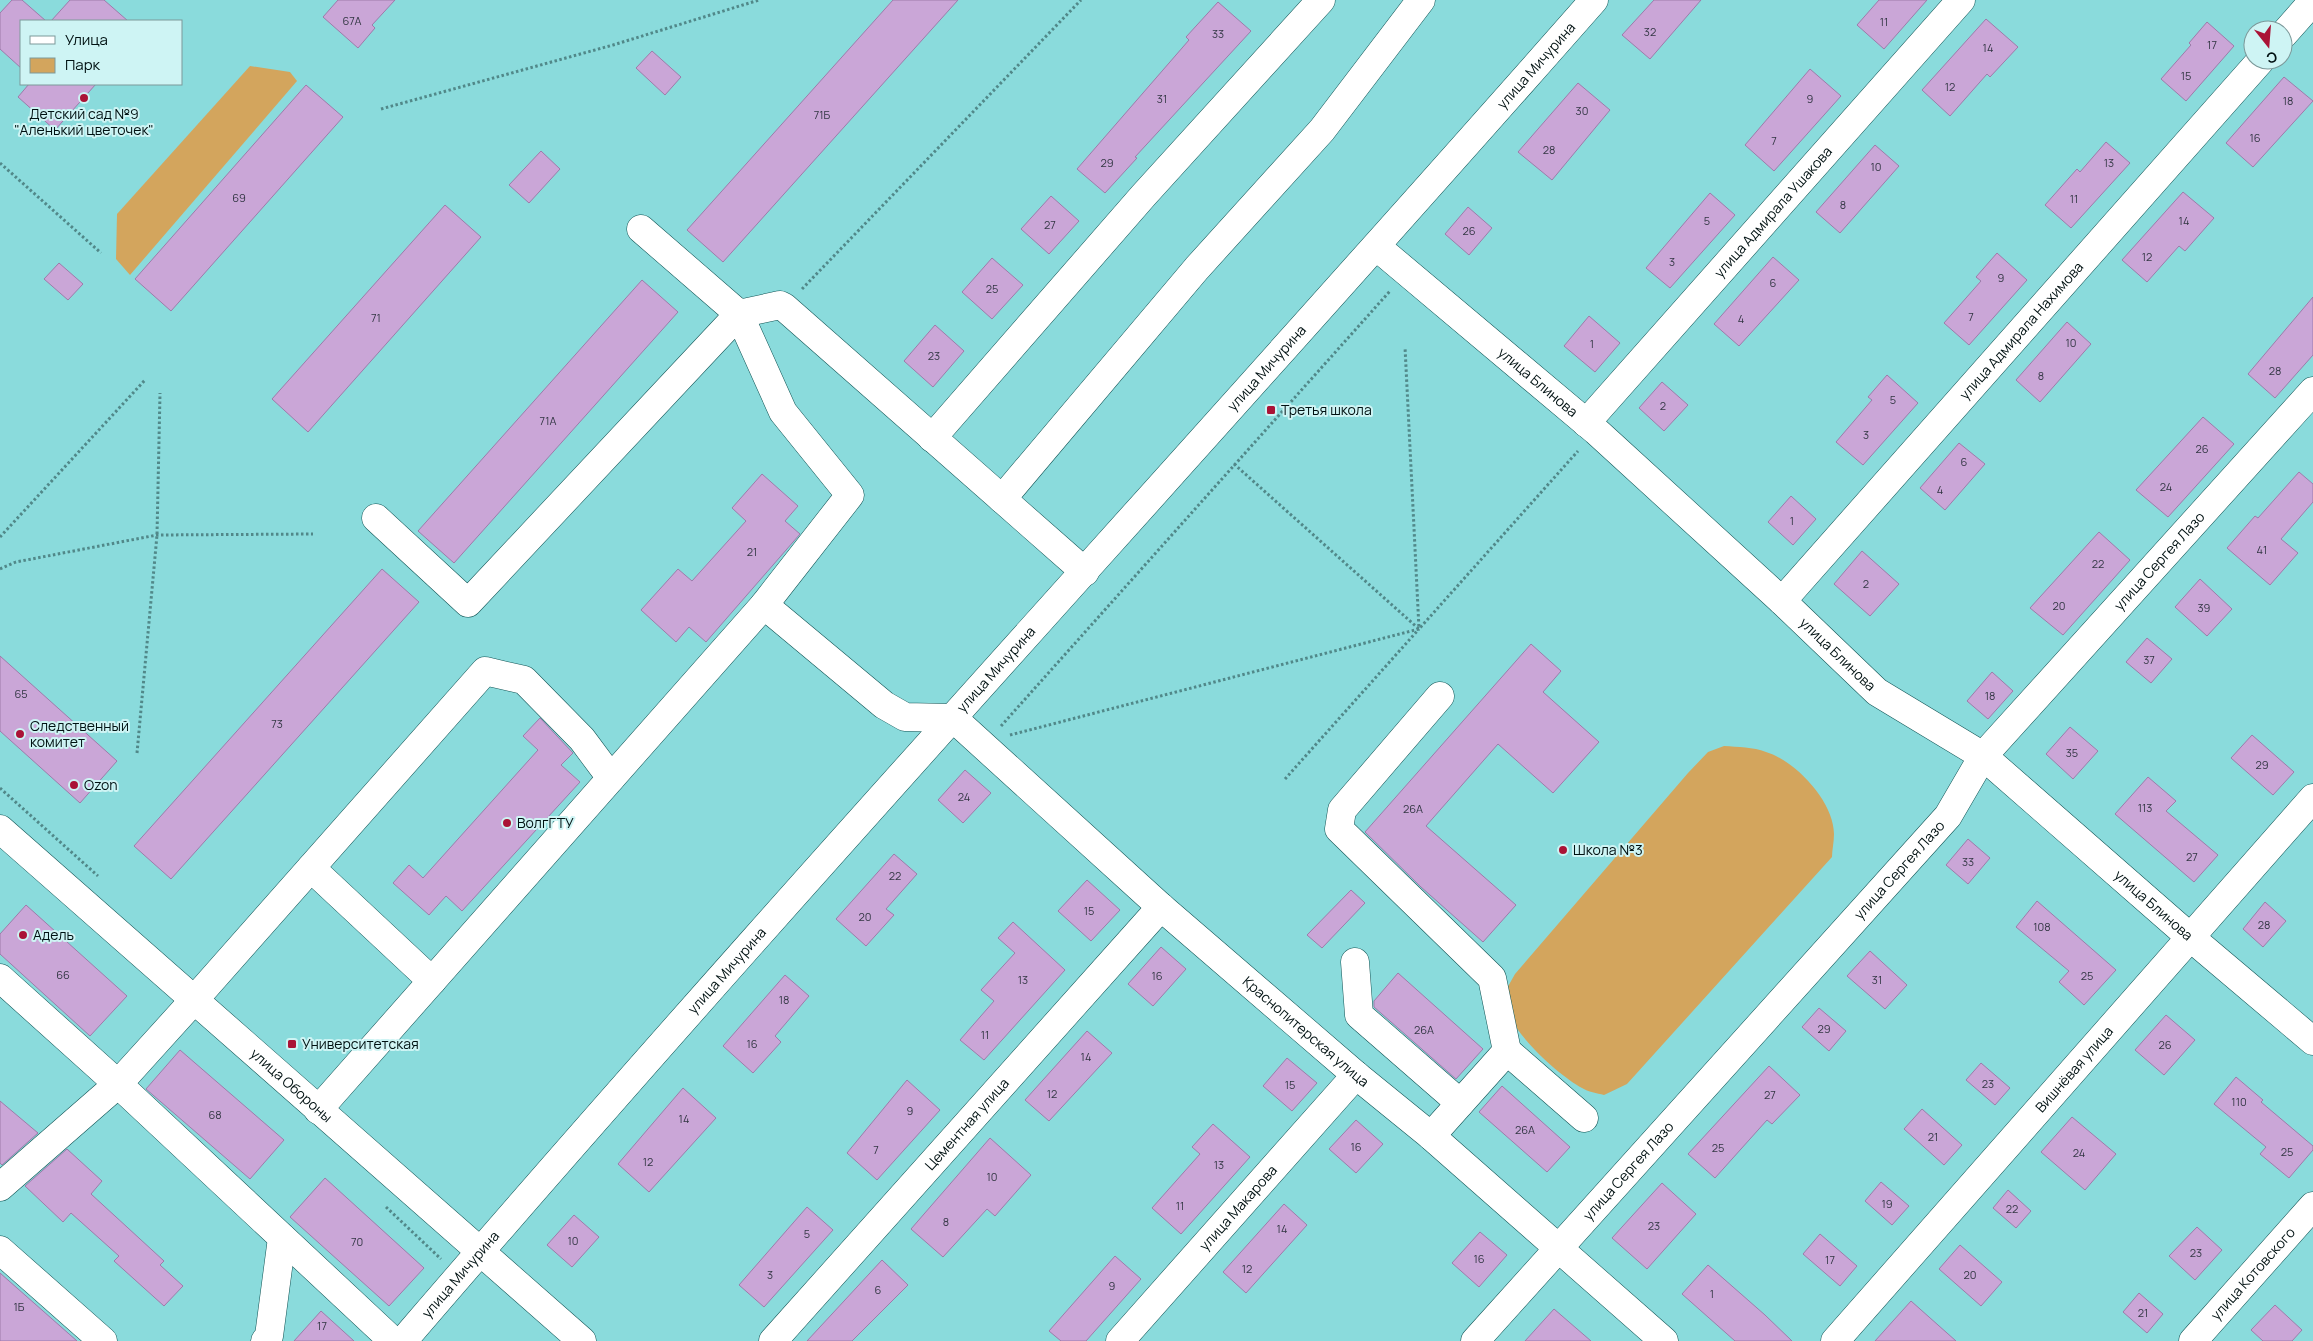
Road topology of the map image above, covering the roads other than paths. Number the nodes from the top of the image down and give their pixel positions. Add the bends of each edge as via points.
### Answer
1 (1321, 0) edge
2 (1421, 0) edge
3 (1594, 0) edge
4 (1961, 0) edge
5 (2313, 1) edge
6 (2293, 24) edge
7 (2251, 70) edge
8 (641, 229) dead end
9 (1377, 247) junction
10 (739, 314) junction
11 (2313, 391) edge
12 (1591, 427) junction
13 (932, 438) junction
14 (1002, 499) junction
15 (376, 518) dead end
16 (1085, 572) junction
17 (1782, 601) junction
18 (764, 605) junction
19 (1440, 696) dead end
20 (952, 718) junction
21 (1983, 756) junction
22 (611, 778) junction
23 (2313, 798) edge
24 (0, 829) edge
25 (311, 868) junction
26 (1161, 907) junction
27 (2190, 937) junction
28 (1356, 962) dead end
29 (0, 978) edge
30 (432, 981) junction
31 (194, 1000) junction
32 (2313, 1041) edge
33 (1507, 1052) junction
34 (1356, 1075) junction
35 (118, 1084) junction
36 (1460, 1103) junction
37 (318, 1110) junction
38 (1584, 1118) dead end
39 (1431, 1136) junction
40 (0, 1186) edge
41 (2313, 1206) edge
42 (282, 1238) junction
43 (1560, 1247) junction
44 (0, 1250) edge
45 (481, 1251) junction
46 (103, 1341) edge
47 (265, 1341) edge
48 (393, 1341) edge
49 (403, 1341) edge
50 (582, 1341) edge
51 (773, 1341) edge
52 (1120, 1341) edge
53 (1475, 1341) edge
54 (1664, 1341) edge
55 (1835, 1341) edge
56 (2193, 1341) edge

1 - 13 street via 1143,196
2 - 14 street via 1322,130 1197,268
3 - 9 street, улица Мичурина
4 - 12 street, улица Адмирала Ушакова
5 - 6 street
7 - 17 street, улица Адмирала Нахимова
8 - 10 street
9 - 12 street, улица Блинова
9 - 16 street, улица Мичурина
10 - 13 street via 780,305 784,307
10 - 15 street via 468,603
10 - 18 street via 783,412 850,495
11 - 21 street, улица Сергея Лазо
12 - 17 street, улица Блинова
13 - 14 street
14 - 16 street
16 - 20 street, улица Мичурина
17 - 21 street, улица Блинова via 1877,692
18 - 20 street via 891,709 905,717
18 - 22 street
19 - 33 street via 1342,810 1339,829 1492,978
20 - 26 street, Краснопитерская улица
20 - 45 street, улица Мичурина
21 - 27 street, улица Блинова
21 - 43 street, улица Сергея Лазо via 1948,816
22 - 25 street via 582,739 524,680 485,671
22 - 30 street
23 - 27 street, Вишнёвая улица
24 - 31 street, улица Обороны
25 - 30 street
25 - 31 street
26 - 34 street, Краснопитерская улица
26 - 51 street, Цементная улица
27 - 32 street, улица Блинова
27 - 55 street, Вишнёвая улица
28 - 36 street via 1359,1015
29 - 35 street
30 - 37 street
31 - 35 street
31 - 37 street, улица Обороны
33 - 36 street
33 - 38 street
34 - 39 street, Краснопитерская улица
34 - 52 street, улица Макарова
35 - 40 street
35 - 42 street
36 - 39 street
37 - 45 street, улица Обороны
39 - 43 street, Краснопитерская улица
41 - 56 street, улица Котовского
42 - 47 street via 269,1336
42 - 48 street
43 - 53 street, улица Сергея Лазо
43 - 54 street, Краснопитерская улица
44 - 46 street
45 - 49 street, улица Мичурина
45 - 50 street, улица Обороны

